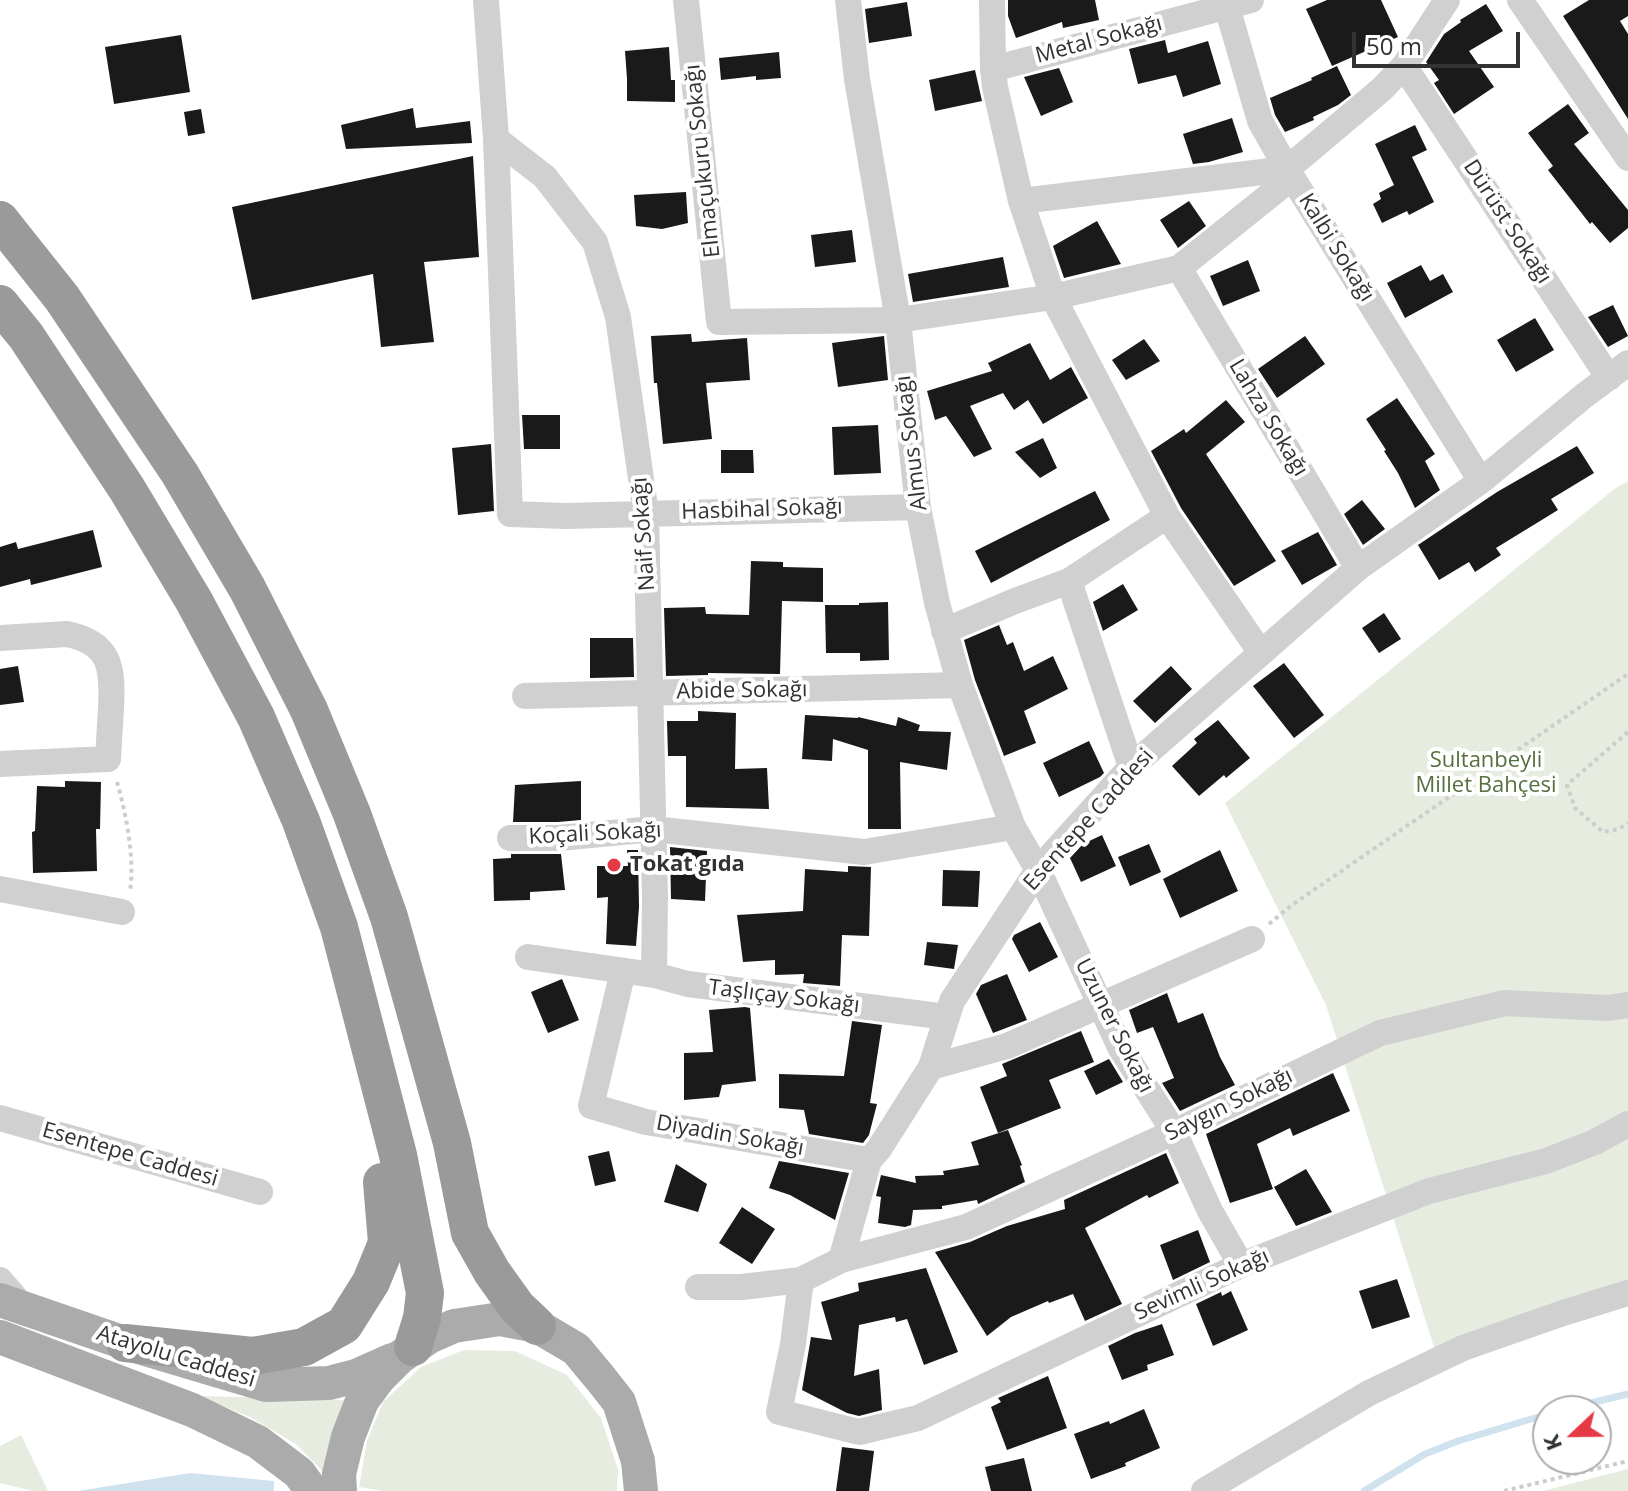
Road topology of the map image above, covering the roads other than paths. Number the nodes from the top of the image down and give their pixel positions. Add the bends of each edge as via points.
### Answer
1 (486, 0) edge
2 (686, 0) edge
3 (848, 0) edge
4 (992, 0) edge
5 (1447, 0) edge
6 (1520, 0) edge
7 (1234, 2) edge
8 (1404, 66) junction
9 (993, 69) junction
10 (496, 139) junction
11 (1628, 158) edge
12 (1287, 169) junction
13 (1021, 201) junction
14 (0, 220) edge
15 (1179, 268) junction
16 (1053, 297) junction
17 (0, 304) edge
18 (898, 320) junction
19 (1619, 371) edge
20 (1481, 481) junction
21 (918, 507) junction
22 (646, 514) junction
23 (1167, 516) junction
24 (1358, 568) junction
25 (1069, 581) junction
26 (944, 631) junction
27 (0, 638) edge
28 (1261, 653) junction
29 (960, 685) junction
30 (650, 693) junction
31 (525, 696) dead end
32 (0, 764) edge
33 (1131, 767) junction
34 (1013, 827) junction
35 (653, 829) junction
36 (510, 838) dead end
37 (1038, 870) junction
38 (0, 889) edge
39 (122, 912) road end
40 (339, 927) junction
41 (1252, 939) road end
42 (528, 957) dead end
43 (623, 971) junction
44 (654, 975) junction
45 (1101, 1005) junction
46 (1628, 1005) edge
47 (947, 1017) junction
48 (931, 1067) junction
49 (0, 1118) edge
50 (1628, 1124) edge
51 (1174, 1132) junction
52 (869, 1160) junction
53 (260, 1192) dead end
54 (841, 1260) junction
55 (1241, 1265) junction
56 (0, 1280) edge
57 (801, 1280) junction
58 (698, 1287) dead end
59 (1628, 1293) edge
60 (12, 1304) edge
61 (537, 1326) junction
62 (0, 1337) edge
63 (125, 1343) junction
64 (406, 1352) junction
65 (330, 1485) edge
66 (641, 1491) edge
67 (1204, 1491) edge

1 - 10 street
2 - 18 street, Elmaçukuru Sokağı via 719,322
3 - 18 street, Almus Sokağı
4 - 9 street
5 - 8 street
6 - 11 street
7 - 9 street, Metal Sokağı
7 - 12 street, Kalbi Sokağı via 1260,121
8 - 12 street
8 - 19 street, Dürüst Sokağı
9 - 13 street
10 - 22 street, Naif Sokağı via 545,177 595,242 618,317
10 - 22 street, Hasbihal Sokağı via 510,514
12 - 13 street
12 - 15 street via 1280,187
12 - 20 street, Kalbi Sokağı
13 - 16 street
14 - 61 highway via 62,298 180,474 247,588 309,710 389,917 452,1143 470,1233 517,1307
15 - 16 street
15 - 24 street, Lahza Sokağı
16 - 18 street
16 - 23 street
17 - 40 highway via 127,489 194,601 256,717
18 - 21 street, Almus Sokağı
19 - 20 street, Esentepe Caddesi
20 - 24 street, Esentepe Caddesi
21 - 22 street, Hasbihal Sokağı
21 - 26 street, Almus Sokağı
22 - 30 street, Naif Sokağı
23 - 25 street
23 - 28 street
24 - 28 street, Esentepe Caddesi
25 - 26 street
25 - 33 street
26 - 29 street, Almus Sokağı
27 - 32 street via 67,634 87,640 104,656 112,677 108,759
28 - 33 street, Esentepe Caddesi
29 - 30 street, Abide Sokağı
29 - 34 street, Almus Sokağı
30 - 31 street, Abide Sokağı
30 - 35 street, Naif Sokağı
33 - 37 street, Esentepe Caddesi
34 - 35 street, Koçali Sokağı via 864,852
34 - 37 street, Almus Sokağı
35 - 36 street, Koçali Sokağı
35 - 44 street, Naif Sokağı
37 - 45 street, Uzuner Sokağı
37 - 47 street, Esentepe Caddesi via 952,1001
38 - 39 street
40 - 63 highway via 380,1148 387,1243 371,1282 344,1325 304,1347 253,1356
40 - 64 highway via 398,1155 425,1293 422,1318
41 - 45 street
42 - 43 street, Taşlıçay Sokağı
43 - 44 street, Taşlıçay Sokağı
43 - 52 street, Diyadin Sokağı via 591,1106 646,1122
44 - 47 street, Taşlıçay Sokağı via 688,984
45 - 48 street via 1007,1046
45 - 51 street, Uzuner Sokağı via 1120,1047
46 - 51 street, Saygın Sokağı via 1505,1003 1380,1033
47 - 48 street, Esentepe Caddesi
48 - 52 street, Esentepe Caddesi
49 - 53 street, Esentepe Caddesi
50 - 55 street, Sevimli Sokağı via 1546,1161 1429,1191
51 - 54 street, Saygın Sokağı via 966,1227
51 - 55 street, Uzuner Sokağı
52 - 54 street, Esentepe Caddesi
54 - 57 street
55 - 57 street, Sevimli Sokağı via 918,1418 859,1432 779,1412
56 - 60 street
57 - 58 street
59 - 67 street via 1463,1348 1369,1393
60 - 63 main road, Atayolu Caddesi
61 - 64 main road, Atayolu Caddesi via 500,1319 454,1326
61 - 66 main road via 576,1349 619,1402 638,1461
62 - 65 main road, Atayolu Caddesi via 192,1410 258,1442 299,1473
63 - 64 main road, Atayolu Caddesi via 266,1385 329,1383
64 - 65 main road via 362,1401

